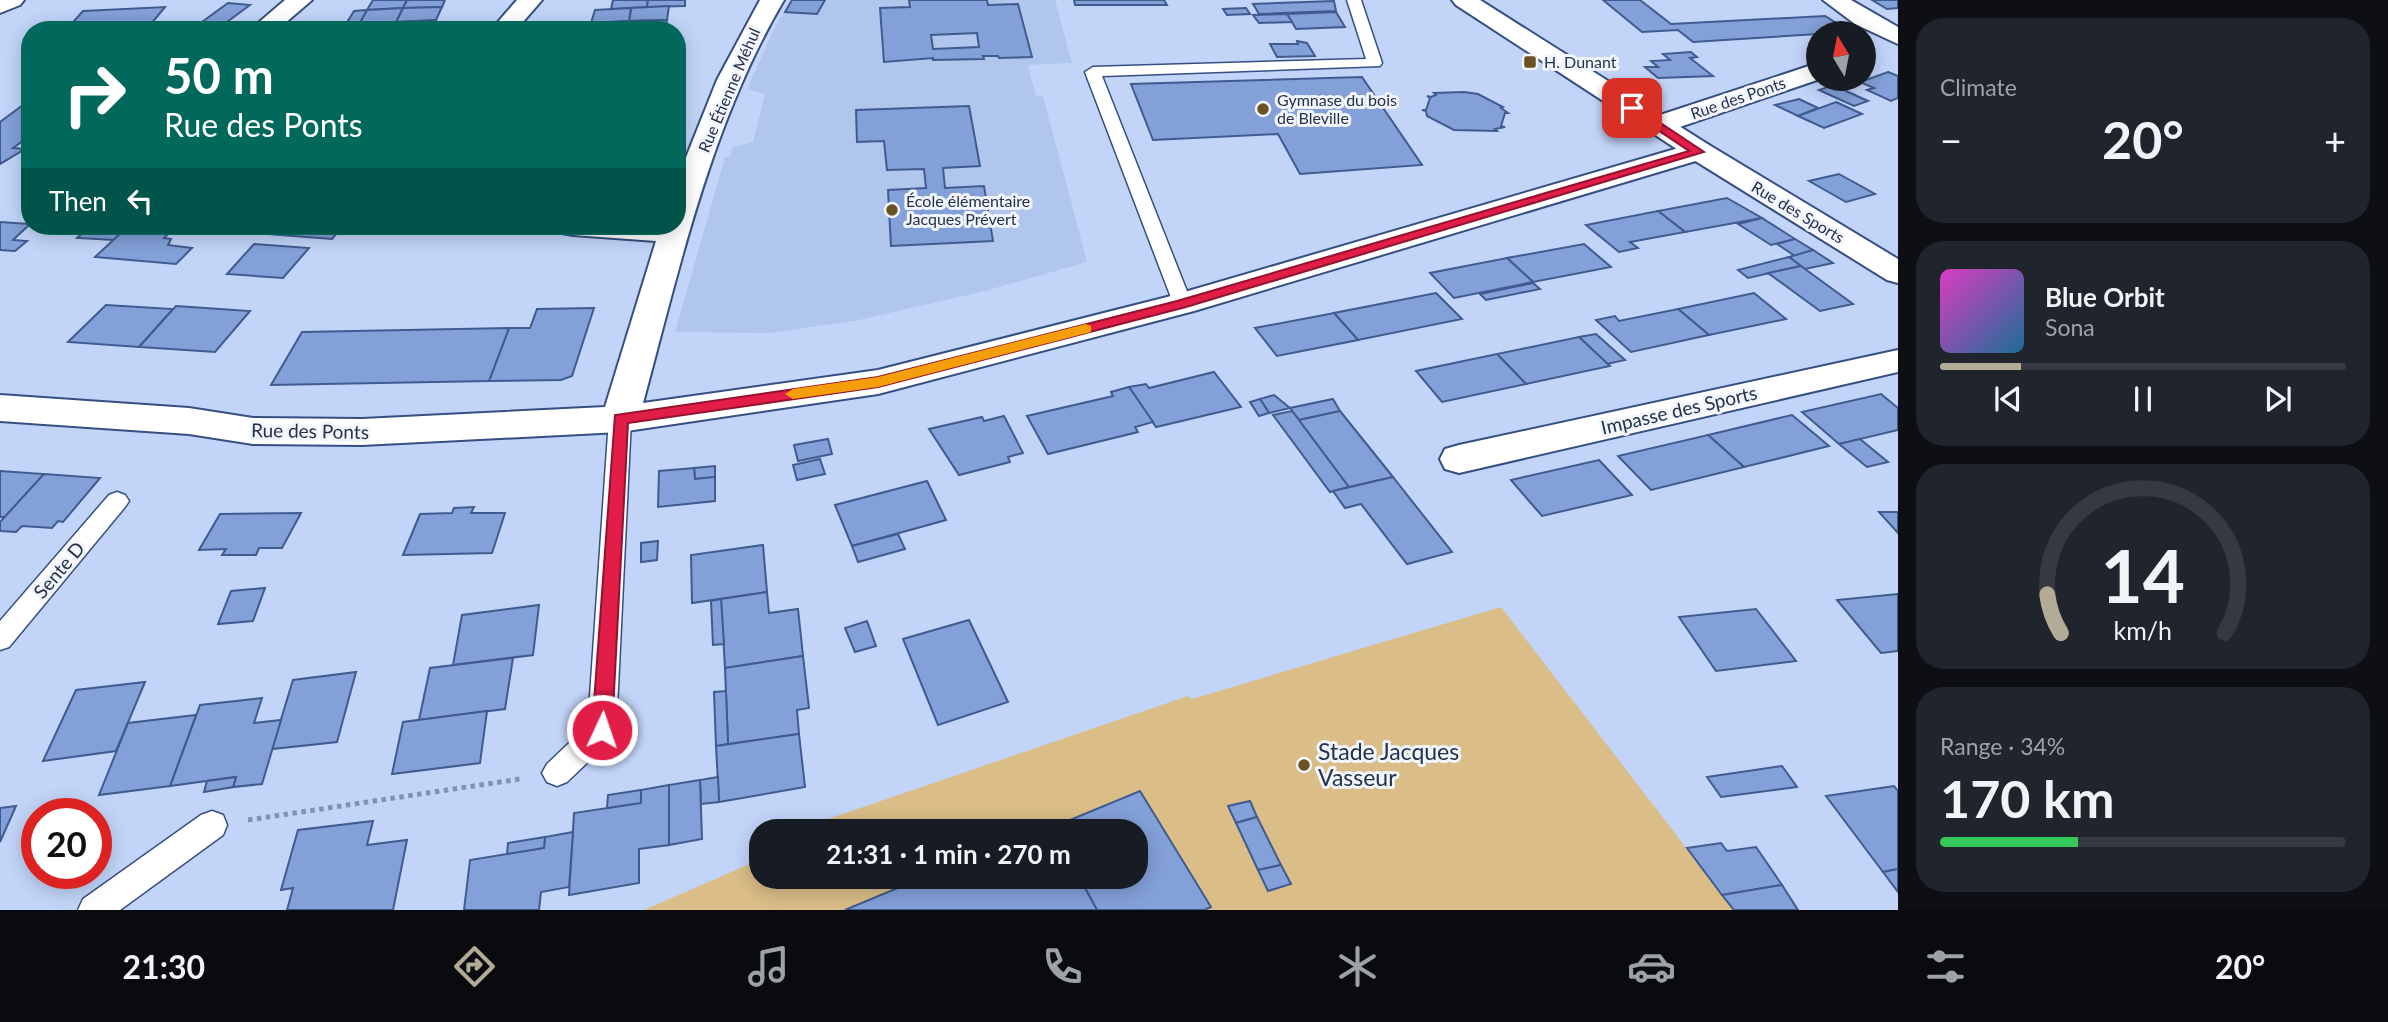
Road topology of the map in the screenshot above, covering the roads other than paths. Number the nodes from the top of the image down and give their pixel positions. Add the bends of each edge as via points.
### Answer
1 (300, 0) edge
2 (530, 0) edge
3 (772, 0) edge
4 (1354, 0) edge
5 (1464, 0) edge
6 (1835, 0) edge
7 (273, 21) edge
8 (511, 21) edge
9 (1898, 37) edge
10 (1806, 75) edge
11 (1658, 125) junction
12 (1699, 152) junction
13 (686, 197) edge
14 (673, 235) edge
15 (1898, 273) edge
16 (1182, 304) junction
17 (1898, 360) edge
18 (0, 408) edge
19 (620, 419) junction
20 (1459, 459) dead end
21 (117, 501) dead end
22 (0, 639) edge
23 (557, 773) road end
24 (212, 825) road end
25 (94, 910) edge

1 - 7 street
2 - 8 street
3 - 13 street, Rue Étienne Méhul via 758,20 716,116
4 - 16 lane via 1376,63 1093,72
5 - 11 street, Rue des Sports
6 - 9 street
10 - 11 street, Rue des Ponts
11 - 12 street, Rue des Sports
12 - 15 street, Rue des Sports
12 - 16 street, Rue des Ponts
14 - 19 street, Rue Étienne Méhul
16 - 19 street, Rue des Ponts via 878,382
17 - 20 street, Impasse des Sports
18 - 19 street, Rue des Ponts via 190,421 253,431 362,432
19 - 23 lane via 602,730
21 - 22 lane, Sente D
24 - 25 lane

